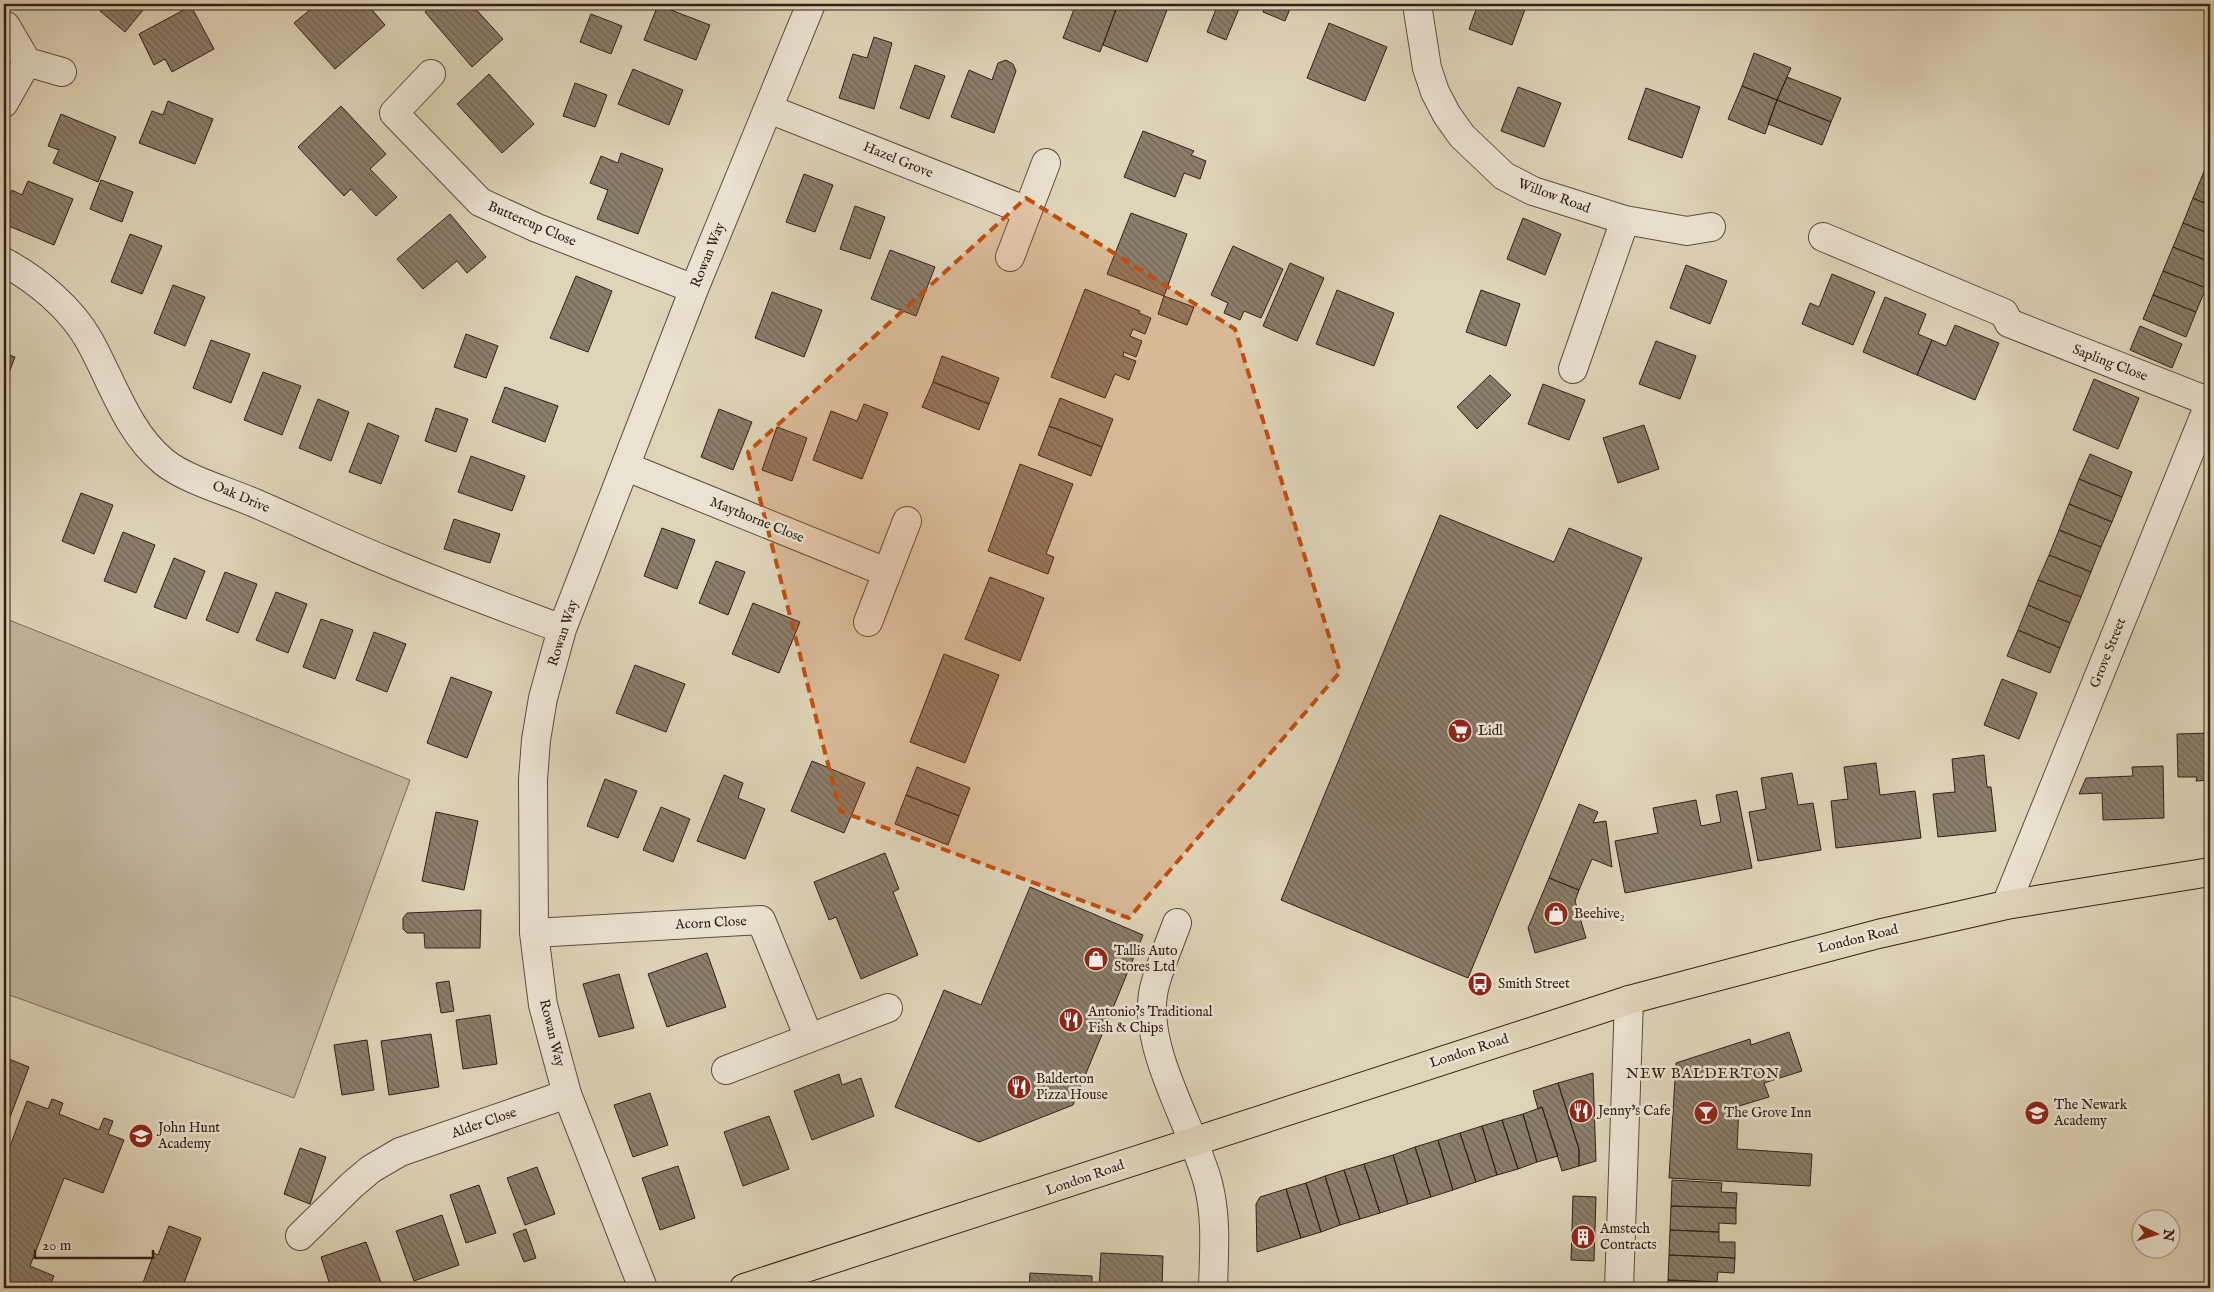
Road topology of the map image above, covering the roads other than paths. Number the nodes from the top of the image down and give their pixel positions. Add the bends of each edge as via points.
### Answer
1 (810, 4) edge
2 (1417, 4) edge
3 (6, 26) dead end
4 (27, 62) junction
5 (62, 72) dead end
6 (431, 74) dead end
7 (4, 103) edge
8 (769, 108) junction
9 (1046, 163) dead end
10 (1027, 210) junction
11 (1624, 220) junction
12 (1711, 227) dead end
13 (1823, 237) dead end
14 (1010, 258) dead end
15 (4, 262) edge
16 (694, 289) junction
17 (1573, 369) dead end
18 (2210, 402) edge
19 (627, 467) junction
20 (907, 521) dead end
21 (886, 572) junction
22 (868, 622) dead end
23 (562, 629) junction
24 (2210, 872) edge
25 (2006, 904) junction
26 (1178, 922) dead end
27 (534, 933) junction
28 (1629, 1000) junction
29 (888, 1008) dead end
30 (809, 1038) junction
31 (726, 1070) dead end
32 (567, 1094) junction
33 (1193, 1142) junction
34 (300, 1236) dead end
35 (643, 1288) edge
36 (744, 1288) edge
37 (1213, 1288) edge
38 (1619, 1288) edge

1 - 8 street, Rowan Way
2 - 11 street, Willow Road via 1427,68 1435,92 1452,122 1482,157 1504,176 1534,190
3 - 4 street
4 - 5 street
4 - 7 street
6 - 16 street, Buttercup Close via 394,114 480,202 537,228
8 - 10 street, Hazel Grove
8 - 16 street, Rowan Way
9 - 10 street
10 - 14 street
11 - 12 street, Willow Road via 1688,231
11 - 17 street
13 - 18 street, Sapling Close via 2004,313 2009,323
15 - 23 street, Oak Drive via 30,277 55,298 83,332 127,415 149,449 166,464 389,562
16 - 19 street, Rowan Way
18 - 25 street, Grove Street
19 - 21 street, Maythorne Close
19 - 23 street, Rowan Way
20 - 21 street
21 - 22 street
23 - 27 street, Rowan Way via 543,698 536,740 533,780
24 - 25 main road, London Road
25 - 28 main road, London Road via 1878,934
26 - 33 street via 1153,994 1154,1028 1164,1066
27 - 30 street, Acorn Close via 761,920
27 - 32 street, Rowan Way via 543,1005
28 - 33 main road, London Road
28 - 38 street
29 - 30 street
30 - 31 street
32 - 34 street, Alder Close via 400,1152 371,1169
32 - 35 street, Rowan Way
33 - 36 main road, London Road
33 - 37 street via 1208,1181 1215,1214

